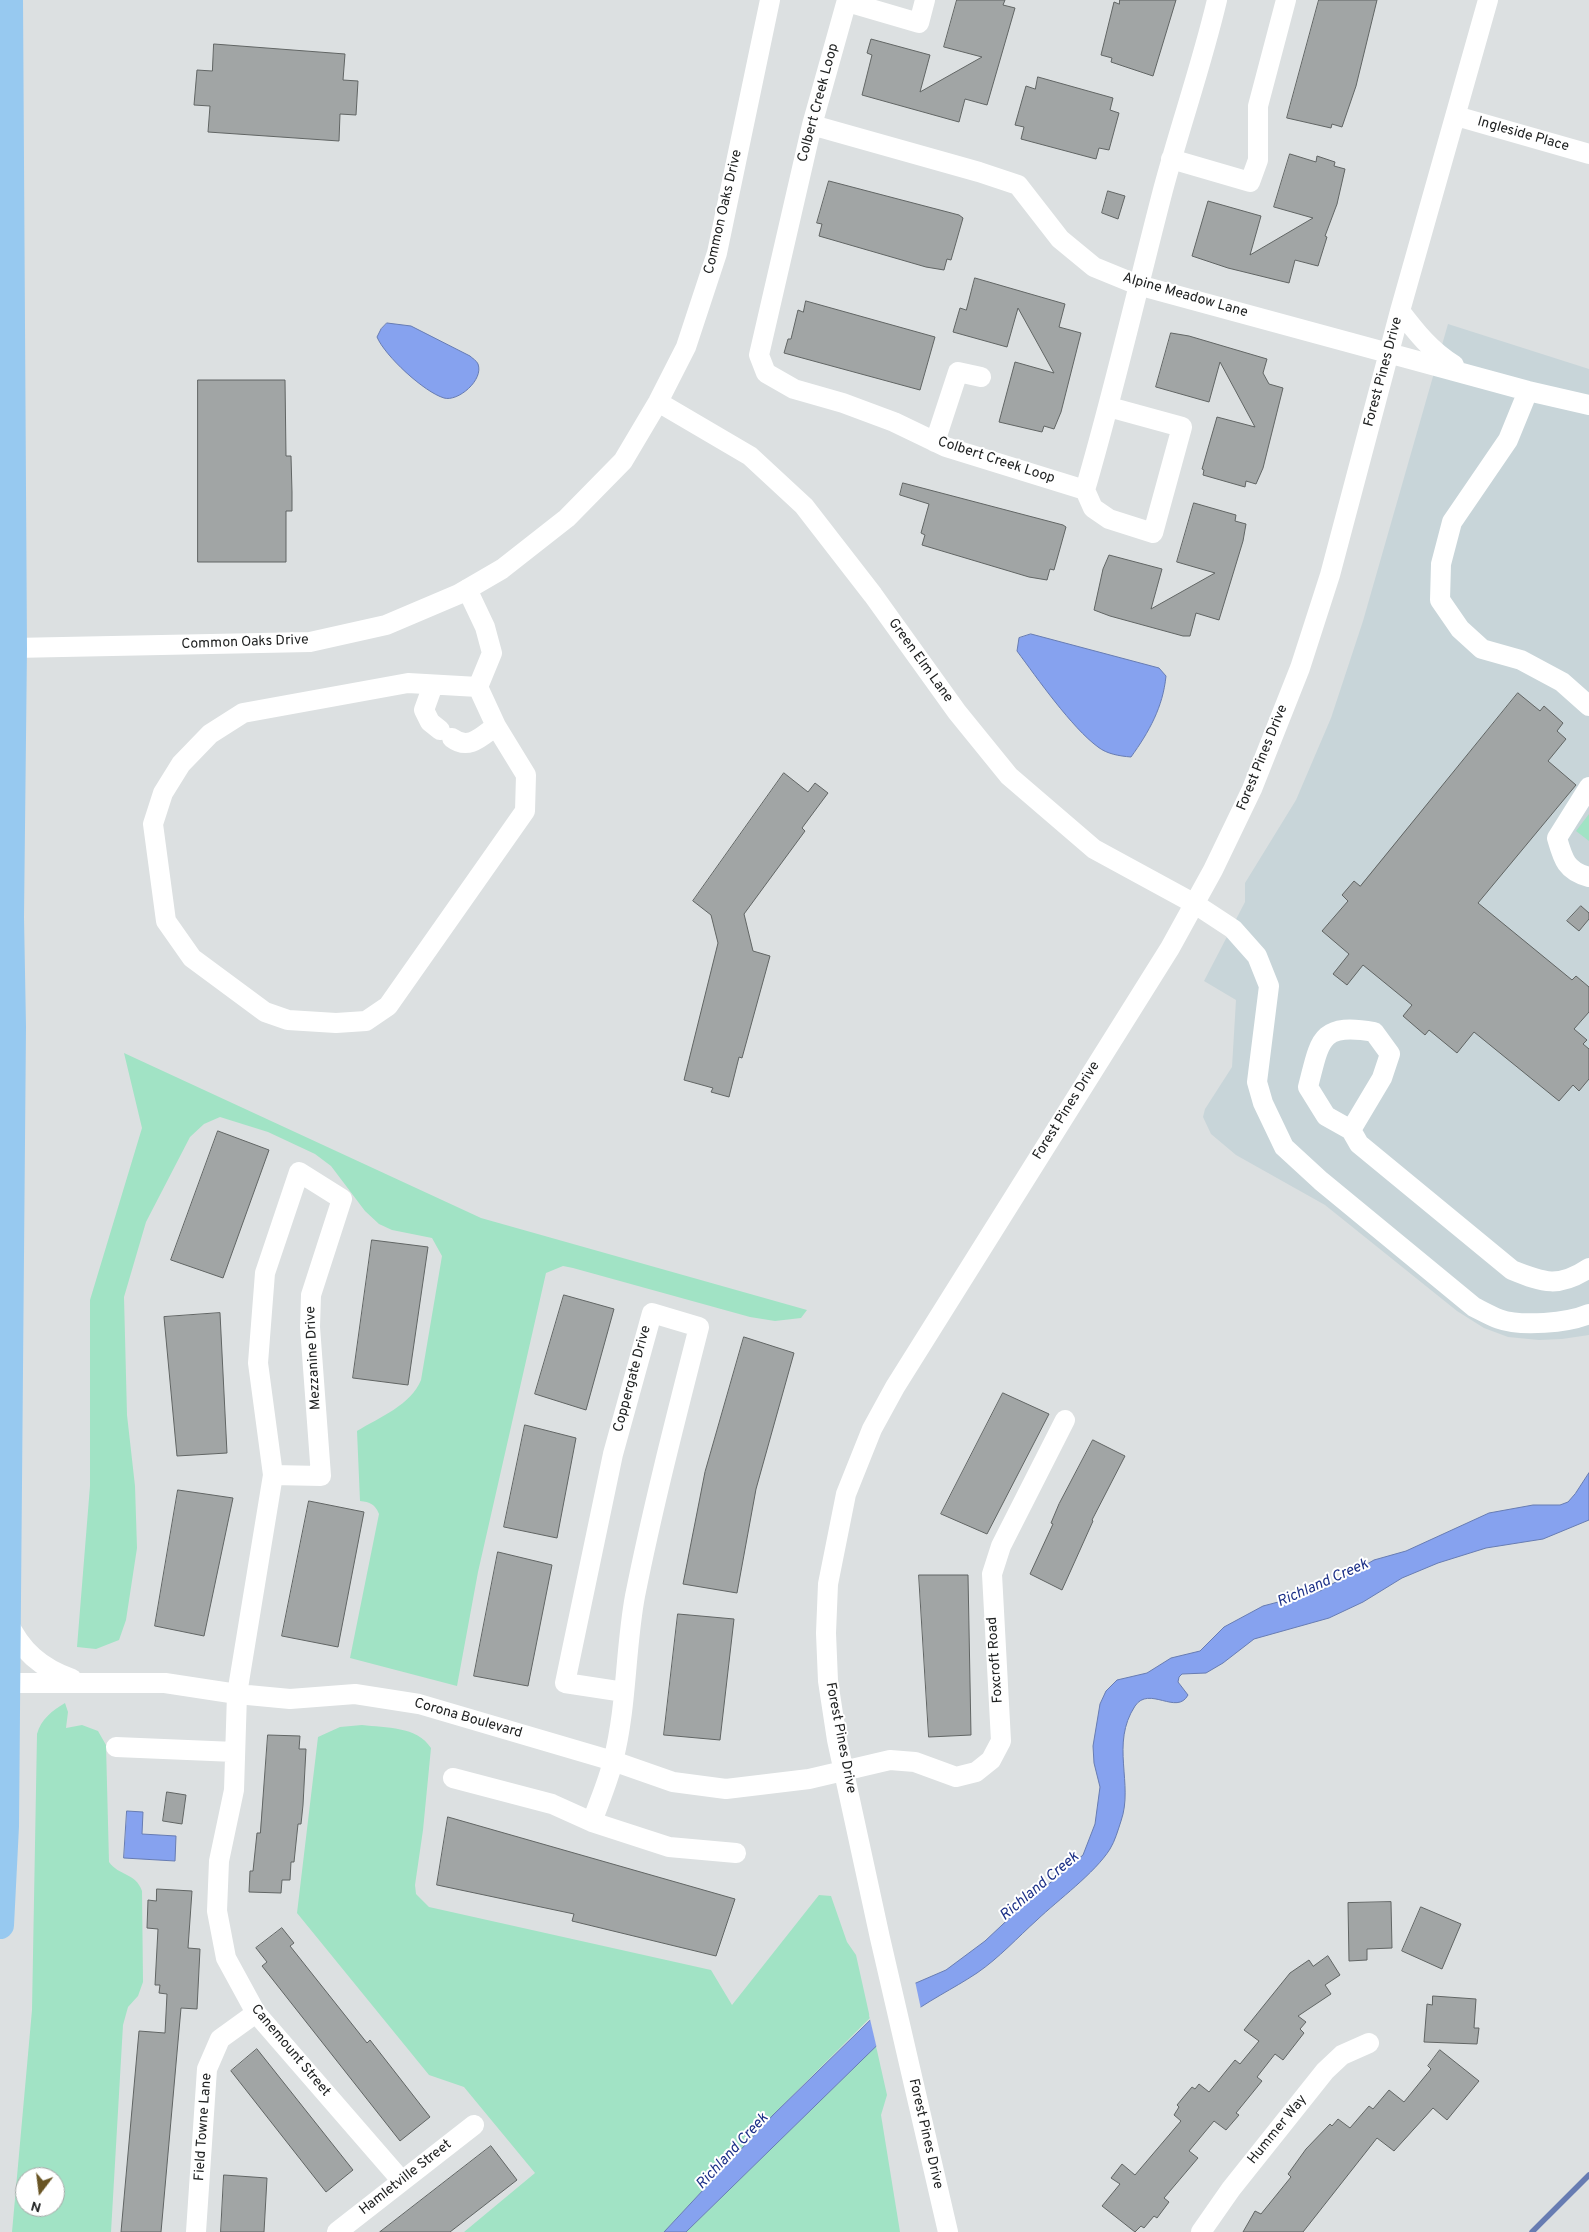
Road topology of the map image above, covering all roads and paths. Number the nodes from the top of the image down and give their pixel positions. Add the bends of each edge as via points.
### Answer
1 (9, 0) edge
2 (770, 0) edge
3 (925, 0) edge
4 (1217, 0) edge
5 (1286, 0) edge
6 (1488, 0) edge
7 (847, 1) edge
8 (1456, 116) junction
9 (812, 125) junction
10 (1589, 154) edge
11 (1171, 159) junction
12 (1138, 285) junction
13 (1400, 311) junction
14 (1390, 352) junction
15 (1469, 374) junction
16 (981, 377) dead end
17 (1528, 391) junction
18 (658, 402) junction
19 (1589, 405) edge
20 (1109, 407) junction
21 (935, 442) junction
22 (1085, 490) junction
23 (467, 589) junction
24 (13, 648) junction
25 (433, 685) junction
26 (478, 687) junction
27 (1589, 706) edge
28 (496, 726) junction
29 (1589, 788) edge
30 (1589, 877) edge
31 (1195, 904) junction
32 (5, 923) edge
33 (1351, 1130) junction
34 (1589, 1268) edge
35 (1589, 1314) edge
36 (1065, 1420) dead end
37 (273, 1475) junction
38 (6, 1618) junction
39 (3, 1682) edge
40 (84, 1683) junction
41 (624, 1692) junction
42 (237, 1694) junction
43 (116, 1747) dead end
44 (235, 1752) junction
45 (613, 1761) junction
46 (844, 1771) junction
47 (453, 1778) dead end
48 (592, 1822) junction
49 (736, 1853) dead end
50 (0, 1925) edge
51 (256, 2013) junction
52 (1369, 2043) dead end
53 (474, 2125) dead end
54 (400, 2180) junction
55 (196, 2232) edge
56 (337, 2232) edge
57 (948, 2232) edge
58 (1201, 2232) edge

1 - 24 highway
2 - 18 street, Common Oaks Drive via 717,253 686,347
3 - 7 street via 919,22
4 - 11 street
5 - 11 street via 1258,106 1258,160 1250,182
6 - 8 street, Forest Pines Drive
7 - 9 street, Colbert Creek Loop
8 - 10 street, Ingleside Place
8 - 13 street, Forest Pines Drive
9 - 12 street, Alpine Meadow Lane via 1018,185 1060,239 1094,266
9 - 21 street, Colbert Creek Loop via 759,355 766,373 794,389 894,422
11 - 12 street
12 - 14 street, Alpine Meadow Lane
12 - 20 street
13 - 14 street, Forest Pines Drive
13 - 15 street via 1418,336 1442,358
14 - 15 street, Alpine Meadow Lane
14 - 31 street, Forest Pines Drive via 1330,575 1300,668 1252,789
15 - 17 street
16 - 21 street via 958,372
17 - 19 street
17 - 27 street via 1508,440 1452,522 1441,564 1440,600 1460,630 1482,649 1521,660 1562,682
18 - 23 street, Common Oaks Drive via 623,460 567,518 502,569
18 - 31 street, Green Elm Lane via 750,456 804,506 957,712 1009,776 1094,849
20 - 22 street
20 - 22 street via 1182,427 1153,533 1109,519 1093,508
21 - 22 street, Colbert Creek Loop
23 - 24 street, Common Oaks Drive via 386,625 310,642
23 - 26 street via 485,627 492,653
24 - 32 highway
25 - 26 street
25 - 28 street via 424,710 430,722 459,744 471,744
25 - 28 street via 408,683 243,713 210,734 181,764 163,793 153,824 166,921 192,958 265,1012 288,1020 336,1023 366,1021 388,1006 525,811 526,775
26 - 28 street
29 - 30 street via 1557,838 1564,862 1579,875
31 - 35 street, Green Elm Lane via 1233,929 1258,956 1269,986 1257,1082 1263,1103 1284,1147 1474,1307 1500,1320 1545,1323
31 - 46 street, Forest Pines Drive via 896,1387 872,1430 846,1494 828,1584 826,1633 830,1703
32 - 38 highway via 12,1027
33 - 33 street via 1382,1078 1390,1054 1374,1032 1349,1027 1329,1034 1317,1050 1308,1087 1326,1116
33 - 34 street via 1359,1144 1512,1270 1541,1281 1572,1279
36 - 46 street, Foxcroft Road via 1001,1546 992,1574 1001,1741 991,1760 976,1772 956,1777 915,1762 890,1760
37 - 37 street, Mezzanine Drive via 321,1476 310,1327 312,1295 342,1199 299,1172 264,1273 258,1363
37 - 42 street, Mezzanine Drive
38 - 39 highway
38 - 40 street, Corona Boulevard via 17,1638 41,1665
39 - 40 street, Corona Boulevard
39 - 50 highway via 5,1826
40 - 42 street, Corona Boulevard via 165,1682
41 - 41 street, Coppergate Drive via 565,1683 613,1454 652,1313 699,1327 635,1598
41 - 45 street, Coppergate Drive
42 - 44 street, Canemount Street
42 - 45 street, Corona Boulevard via 290,1699 355,1694 419,1704
43 - 44 street
44 - 51 street, Canemount Street via 234,1790 219,1861 217,1911 226,1958
45 - 46 street, Corona Boulevard via 673,1782 726,1789
45 - 48 street, Coppergate Drive
46 - 57 street, Forest Pines Drive
47 - 48 street via 552,1804
48 - 49 street via 669,1847
51 - 54 street, Canemount Street
51 - 55 street, Field Towne Lane via 220,2039 207,2069
52 - 58 street, Hummer Way via 1342,2055 1326,2071 1230,2190
53 - 54 street, Hamletville Street
54 - 56 street, Hamletville Street

